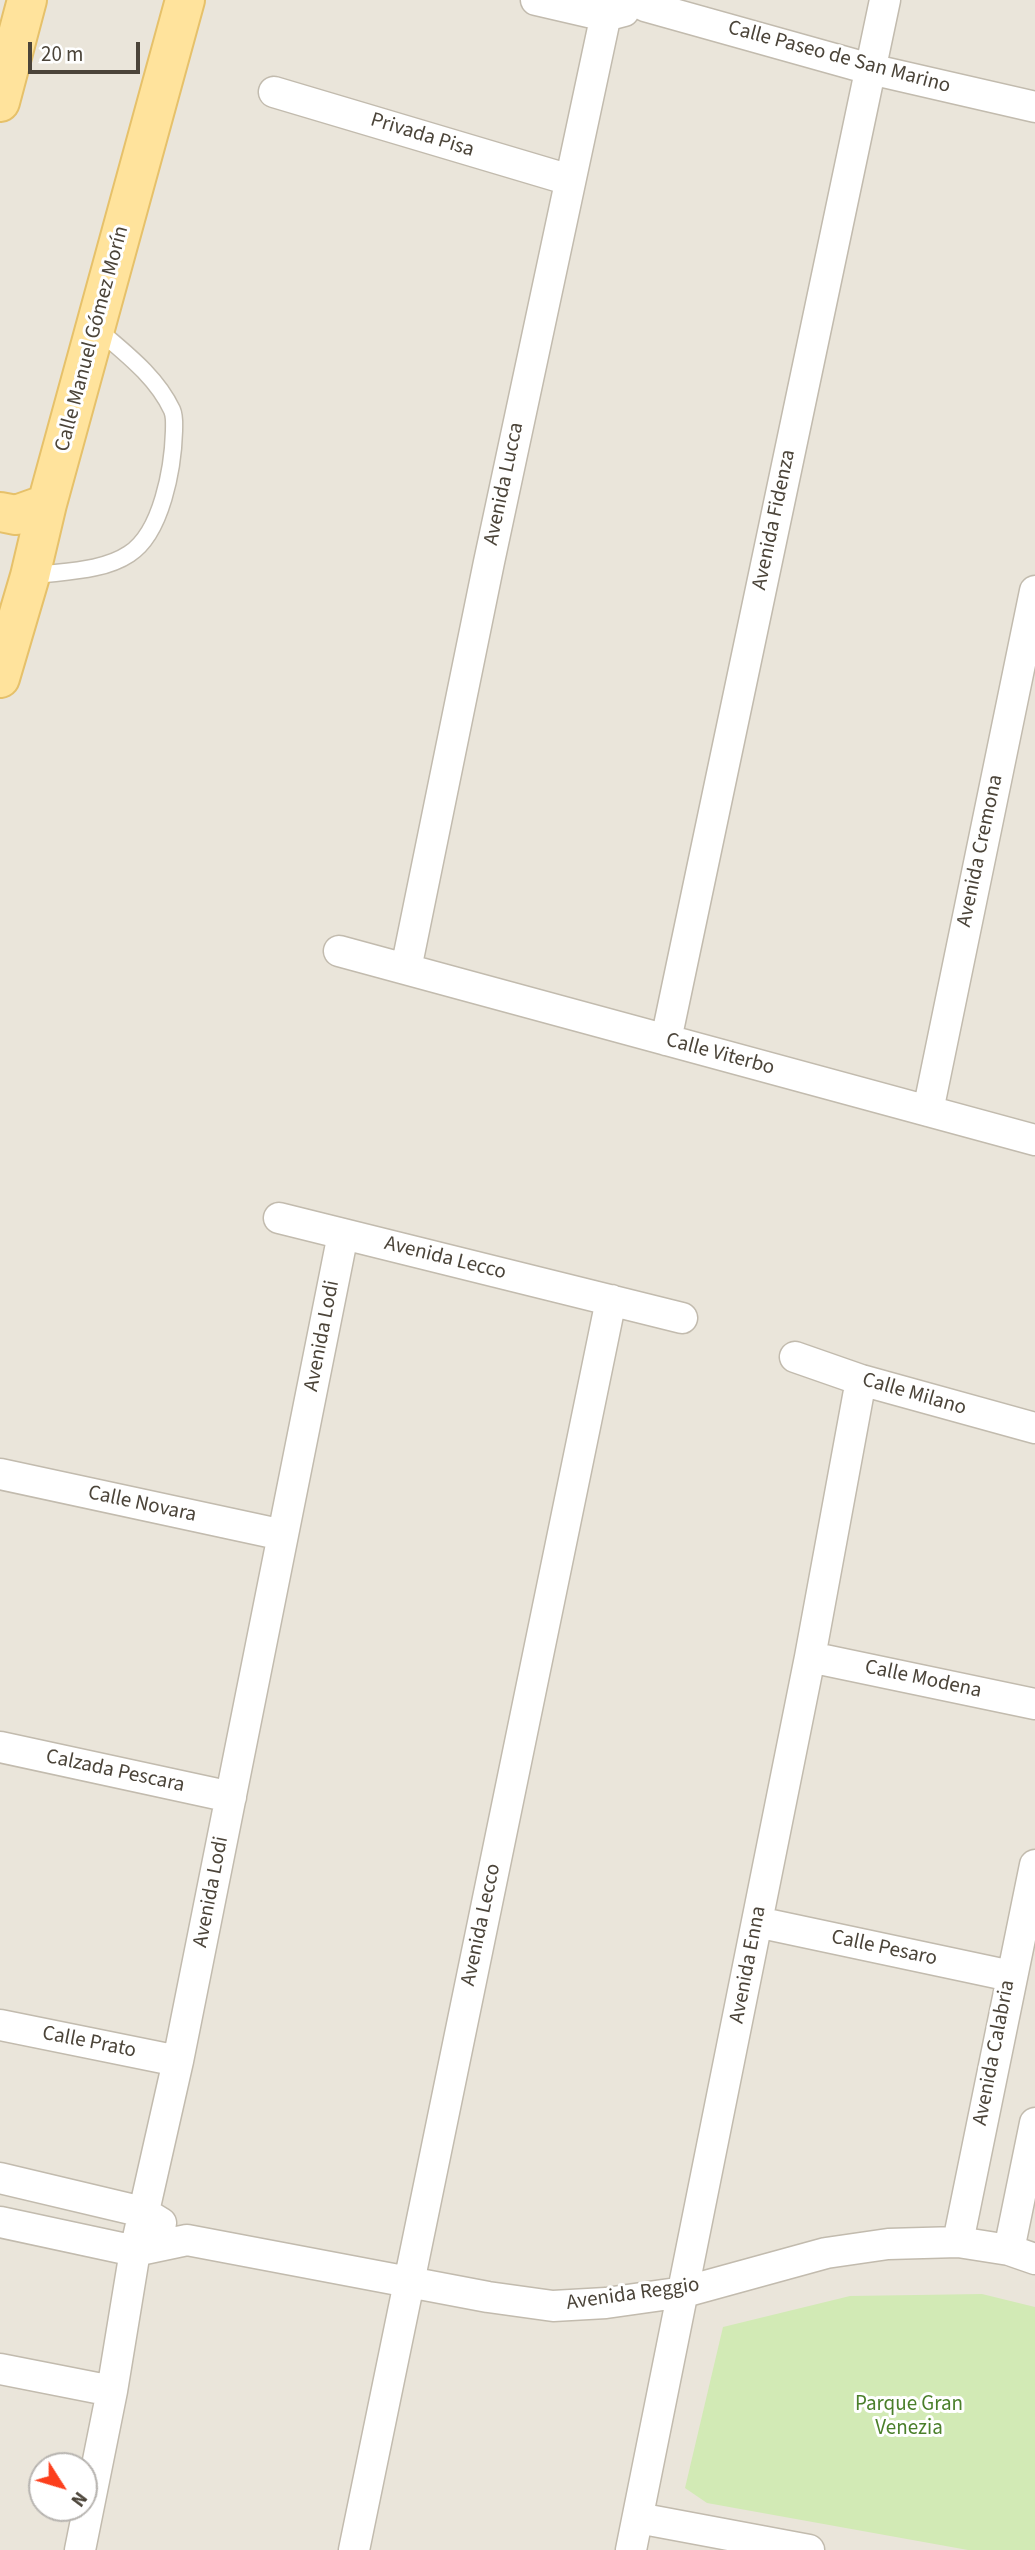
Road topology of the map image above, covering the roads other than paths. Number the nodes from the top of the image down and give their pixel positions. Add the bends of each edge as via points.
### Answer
1 (27, 0) edge
2 (536, 0) edge
3 (885, 0) edge
4 (186, 3) edge
5 (642, 3) edge
6 (607, 8) edge
7 (870, 69) junction
8 (274, 92) dead end
9 (0, 103) edge
10 (1035, 107) edge
11 (570, 180) junction
12 (96, 328) junction
13 (47, 503) junction
14 (0, 512) edge
15 (30, 576) junction
16 (1035, 592) edge
17 (0, 678) edge
18 (339, 951) dead end
19 (406, 969) junction
20 (666, 1040) junction
21 (928, 1111) junction
22 (1035, 1140) edge
23 (279, 1218) dead end
24 (344, 1234) junction
25 (611, 1300) junction
26 (681, 1318) dead end
27 (795, 1357) dead end
28 (861, 1380) junction
29 (1035, 1428) edge
30 (0, 1474) edge
31 (283, 1535) junction
32 (810, 1657) junction
33 (1035, 1704) edge
34 (0, 1746) edge
35 (231, 1797) junction
36 (1035, 1865) edge
37 (757, 1922) junction
38 (1011, 1976) junction
39 (0, 2025) edge
40 (178, 2061) junction
41 (1035, 2123) edge
42 (0, 2178) edge
43 (144, 2211) junction
44 (0, 2222) edge
45 (187, 2241) junction
46 (958, 2242) junction
47 (135, 2251) junction
48 (1022, 2254) edge
49 (408, 2280) junction
50 (684, 2292) junction
51 (0, 2369) edge
52 (112, 2391) junction
53 (638, 2518) junction
54 (80, 2550) edge
55 (354, 2550) edge
56 (631, 2550) edge
57 (809, 2550) edge

1 - 9 main road
2 - 6 street, Calle Paseo de San Marino
3 - 7 street, Avenida Fidenza
4 - 12 main road, Calle Manuel Gómez Morín
5 - 6 street, Calle Paseo de San Marino
5 - 7 street, Calle Paseo de San Marino
6 - 11 street, Avenida Lucca
7 - 10 street, Calle Paseo de San Marino
7 - 20 street, Avenida Fidenza
8 - 11 street, Privada Pisa
11 - 19 street, Avenida Lucca
12 - 13 main road, Calle Manuel Gómez Morín
12 - 15 lane via 159,387 174,414 173,454 163,501 147,534 131,553 109,564
13 - 14 main road via 16,515
13 - 15 main road, Calle Manuel Gómez Morín
15 - 17 main road, Calle Manuel Gómez Morín
16 - 21 street, Avenida Cremona
18 - 19 street, Calle Viterbo
19 - 20 street, Calle Viterbo
20 - 21 street, Calle Viterbo
21 - 22 street, Calle Viterbo
23 - 24 street, Avenida Lecco
24 - 25 street, Avenida Lecco
24 - 31 street, Avenida Lodi
25 - 26 street, Avenida Lecco
25 - 49 street, Avenida Lecco
27 - 28 street, Calle Milano
28 - 29 street, Calle Milano
28 - 32 street, Avenida Enna
30 - 31 street, Calle Novara
31 - 35 street, Avenida Lodi
32 - 33 street, Calle Modena
32 - 37 street, Avenida Enna
34 - 35 street, Calzada Pescara
35 - 40 street, Avenida Lodi
36 - 38 street, Avenida Calabria
37 - 38 street, Calle Pesaro
37 - 50 street, Avenida Enna
38 - 46 street, Avenida Calabria
39 - 40 street, Calle Prato
40 - 43 street, Avenida Lodi
41 - 48 street
42 - 43 street, Avenida Reggio
43 - 45 street, Avenida Reggio
43 - 47 street, Avenida Lodi
44 - 47 street, Avenida Reggio
45 - 47 street, Avenida Reggio
45 - 49 street, Avenida Reggio
46 - 48 street, Avenida Reggio
46 - 50 street, Avenida Reggio via 888,2244 826,2253
47 - 52 street, Avenida Lodi
49 - 50 street, Avenida Reggio via 553,2306
49 - 55 street, Avenida Lecco
50 - 53 street, Avenida Enna
51 - 52 street
52 - 54 street, Avenida Lodi
53 - 56 street, Avenida Enna
53 - 57 street

